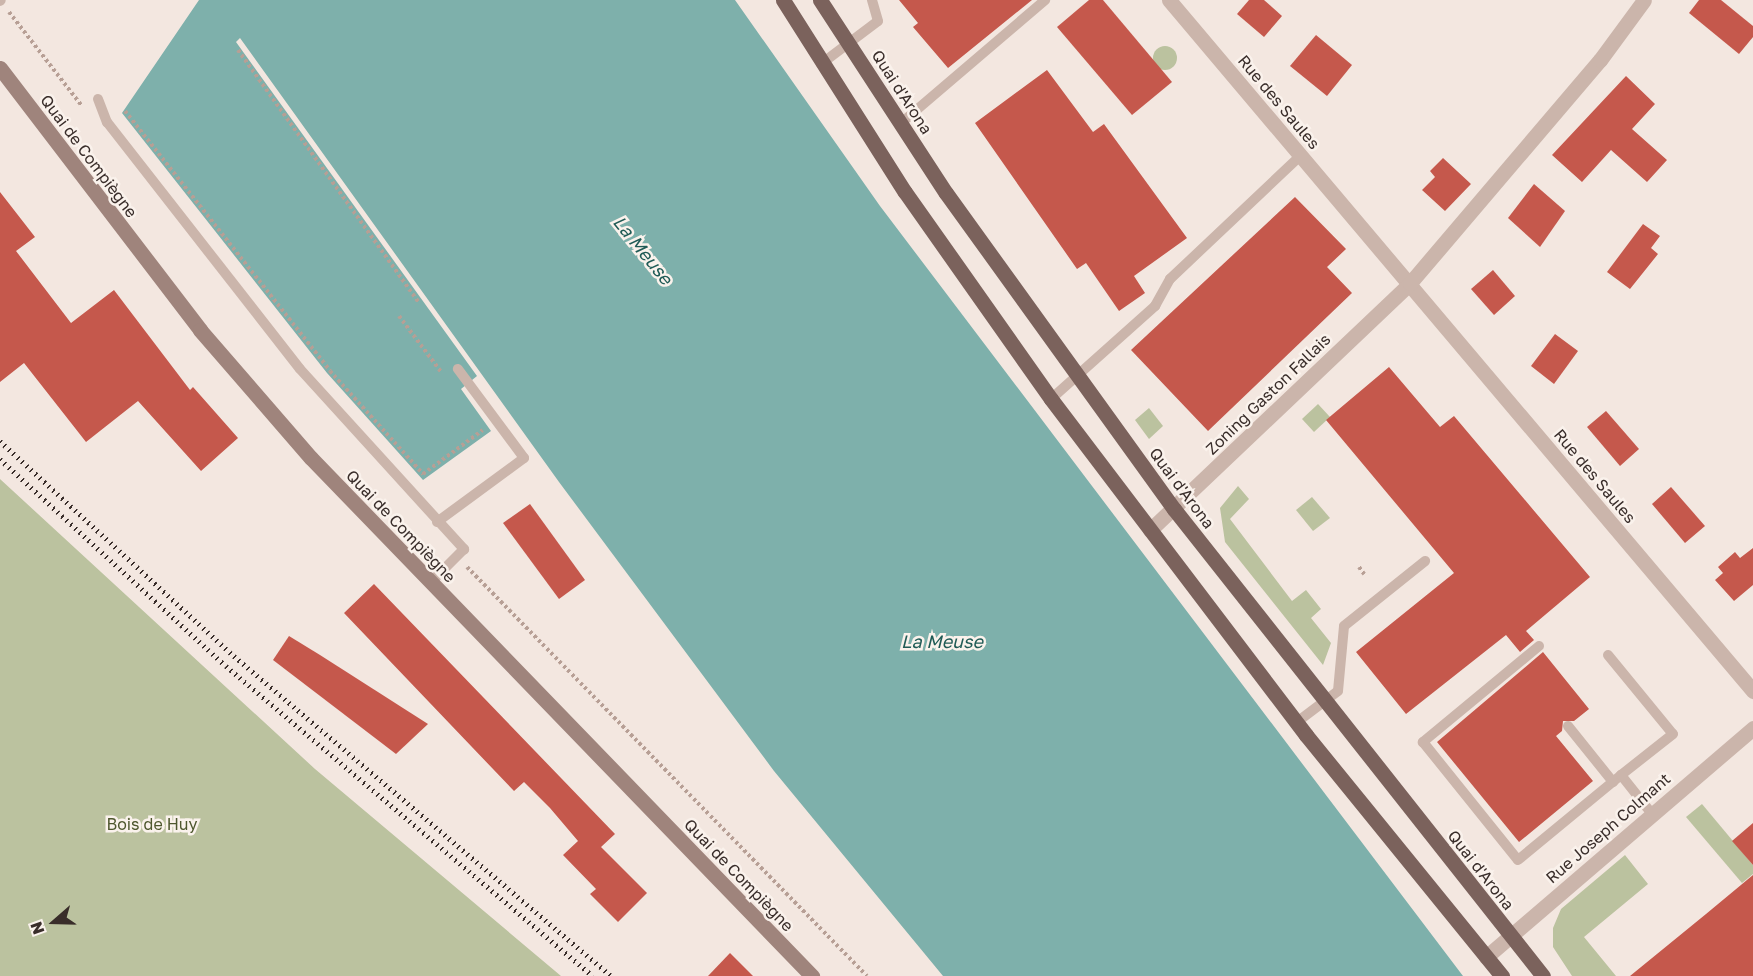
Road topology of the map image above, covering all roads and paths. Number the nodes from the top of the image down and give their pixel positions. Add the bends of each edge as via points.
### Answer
1 (783, 0) edge
2 (820, 0) edge
3 (872, 0) edge
4 (1045, 0) edge
5 (1168, 0) edge
6 (1644, 0) edge
7 (849, 44) junction
8 (238, 50) dead end
9 (821, 64) junction
10 (0, 68) edge
11 (98, 99) dead end
12 (125, 111) dead end
13 (900, 124) junction
14 (1301, 155) junction
15 (1410, 283) junction
16 (419, 303) dead end
17 (399, 316) dead end
18 (458, 369) dead end
19 (1078, 377) junction
20 (448, 382) dead end
21 (1051, 399) junction
22 (476, 420) dead end
23 (1174, 509) junction
24 (437, 522) junction
25 (1150, 530) junction
26 (1425, 561) dead end
27 (1359, 567) dead end
28 (1364, 573) dead end
29 (430, 583) junction
30 (1539, 646) dead end
31 (1608, 655) dead end
32 (1753, 691) edge
33 (1325, 700) junction
34 (1297, 722) junction
35 (1568, 726) dead end
36 (1753, 728) edge
37 (1617, 779) junction
38 (1652, 814) junction
39 (1510, 936) junction
40 (1486, 957) junction
41 (812, 976) edge
42 (1502, 976) edge
43 (1543, 976) edge

1 - 9 main road
2 - 7 main road, Quai d'Arona
3 - 7 lane via 878,21
4 - 13 lane
5 - 14 street, Rue des Saules
6 - 15 street via 1600,60
7 - 9 lane
7 - 13 main road, Quai d'Arona
8 - 16 path
9 - 21 main road via 904,192
10 - 29 main road, Quai de Compiègne via 200,330 311,458
11 - 24 lane via 107,123 300,369
12 - 22 path via 330,370 423,474 483,429
13 - 19 main road, Quai d'Arona
14 - 15 street, Rue des Saules
14 - 19 lane via 1170,279 1155,306
15 - 23 street, Zoning Gaston Fallais
15 - 32 street, Rue des Saules
17 - 20 path
18 - 24 lane via 524,458
19 - 21 lane
19 - 23 main road, Quai d'Arona
21 - 25 main road
23 - 25 street, Zoning Gaston Fallais
23 - 33 main road, Quai d'Arona
24 - 29 lane via 464,549
25 - 34 main road
26 - 33 lane via 1344,626 1338,691
27 - 28 path
29 - 41 main road, Quai de Compiègne
30 - 37 lane via 1423,742 1518,860
31 - 37 lane via 1673,734
33 - 34 lane
33 - 39 main road, Quai d'Arona
34 - 40 main road
35 - 37 lane
36 - 38 street, Rue Joseph Colmant
37 - 38 lane
38 - 39 street, Rue Joseph Colmant
39 - 40 street, Rue Joseph Colmant
39 - 43 main road, Quai d'Arona
40 - 42 main road

